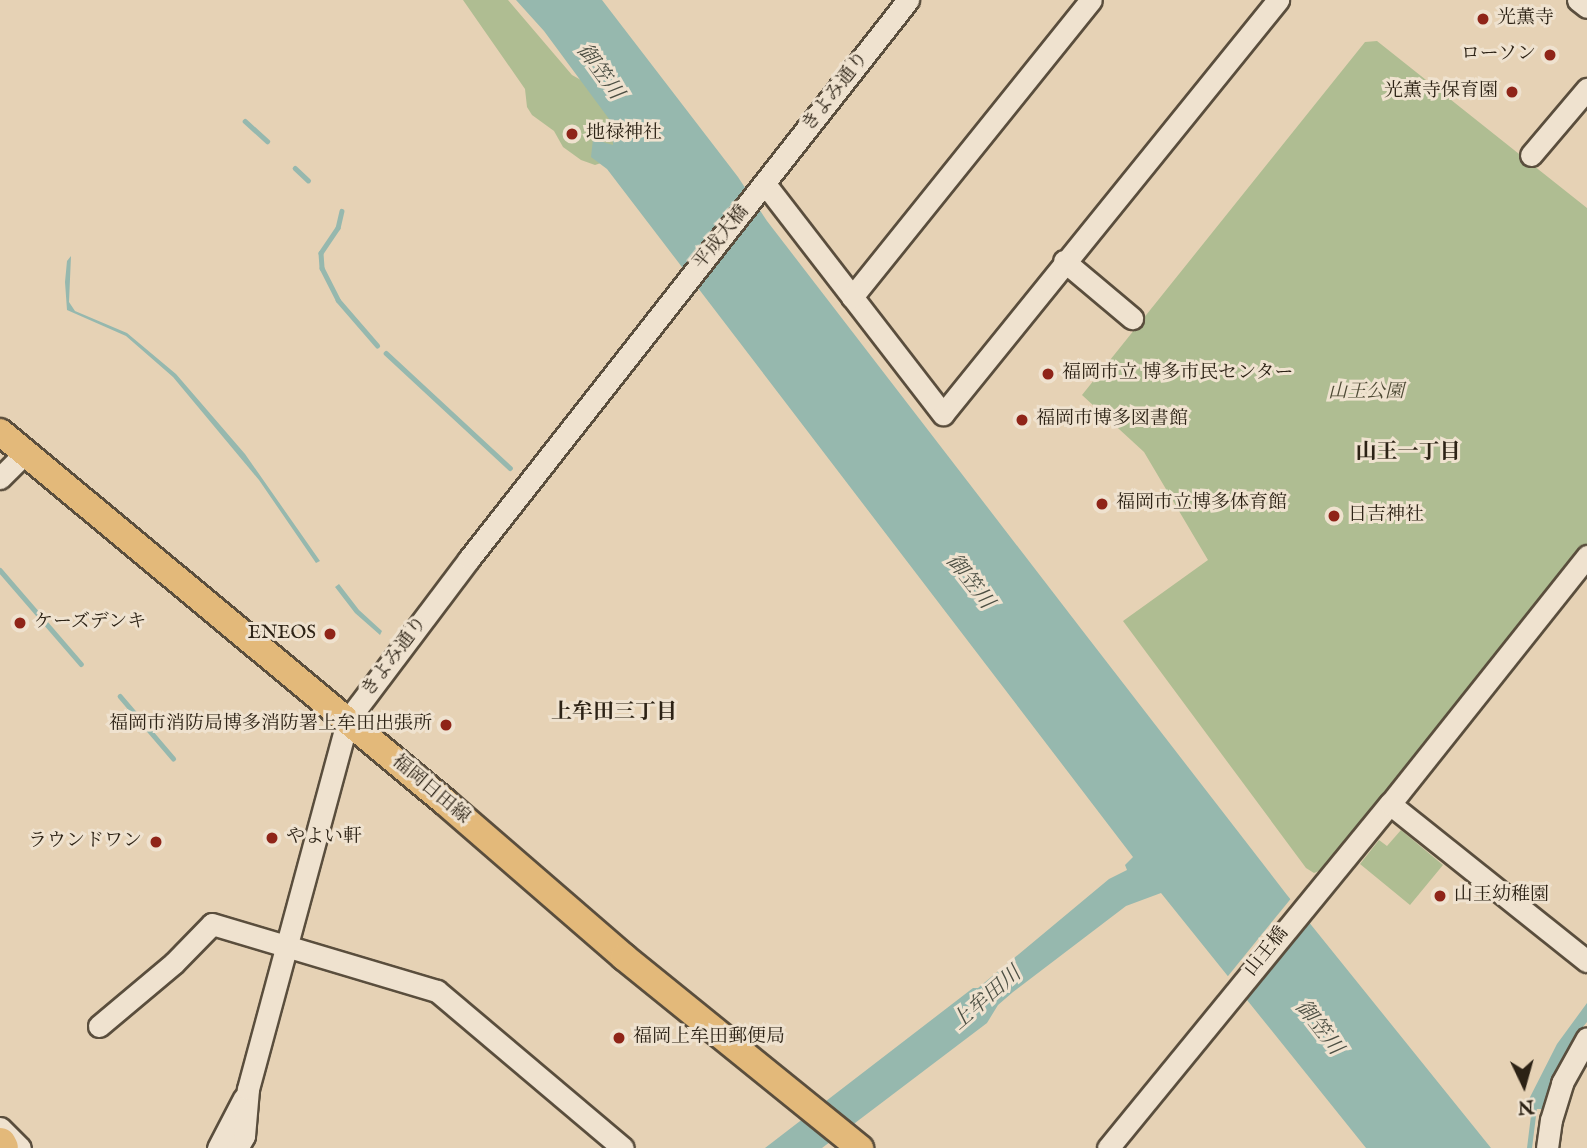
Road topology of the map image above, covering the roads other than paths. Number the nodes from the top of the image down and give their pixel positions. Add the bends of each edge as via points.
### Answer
1 (908, 0) edge
2 (1091, 0) edge
3 (1278, 0) edge
4 (1578, 0) edge
5 (1587, 7) edge
6 (1587, 89) edge
7 (1531, 155) dead end
8 (765, 184) junction
9 (1064, 261) junction
10 (678, 292) joint
11 (852, 297) junction
12 (1132, 318) dead end
13 (0, 432) edge
14 (25, 453) junction
15 (0, 478) edge
16 (1587, 556) edge
17 (347, 721) junction
18 (1390, 804) junction
19 (286, 948) junction
20 (1587, 961) edge
21 (99, 1026) dead end
22 (1587, 1038) edge
23 (248, 1090) junction
24 (0, 1128) edge
25 (241, 1144) edge
26 (20, 1148) edge
27 (218, 1148) edge
28 (623, 1148) edge
29 (860, 1148) edge
30 (1108, 1148) edge
31 (1547, 1148) edge

1 - 8 street, きよみ通り
2 - 11 street
3 - 9 street
4 - 5 street
6 - 7 street
8 - 10 street, 平成大橋
8 - 11 street
9 - 11 street via 943,414
9 - 12 street
10 - 17 street, きよみ通り
13 - 14 main road, 福岡日田線
14 - 15 street
14 - 17 main road, 福岡日田線
16 - 18 street, 山王橋
17 - 19 street, きよみ通り
17 - 29 main road, 福岡日田線 via 624,957
18 - 20 street
18 - 30 street, 山王橋
19 - 21 street via 212,924
19 - 23 street, きよみ通り
19 - 28 street via 437,991
22 - 31 street via 1562,1083
23 - 25 street, きよみ通り
23 - 27 street, きよみ通り
24 - 26 street

